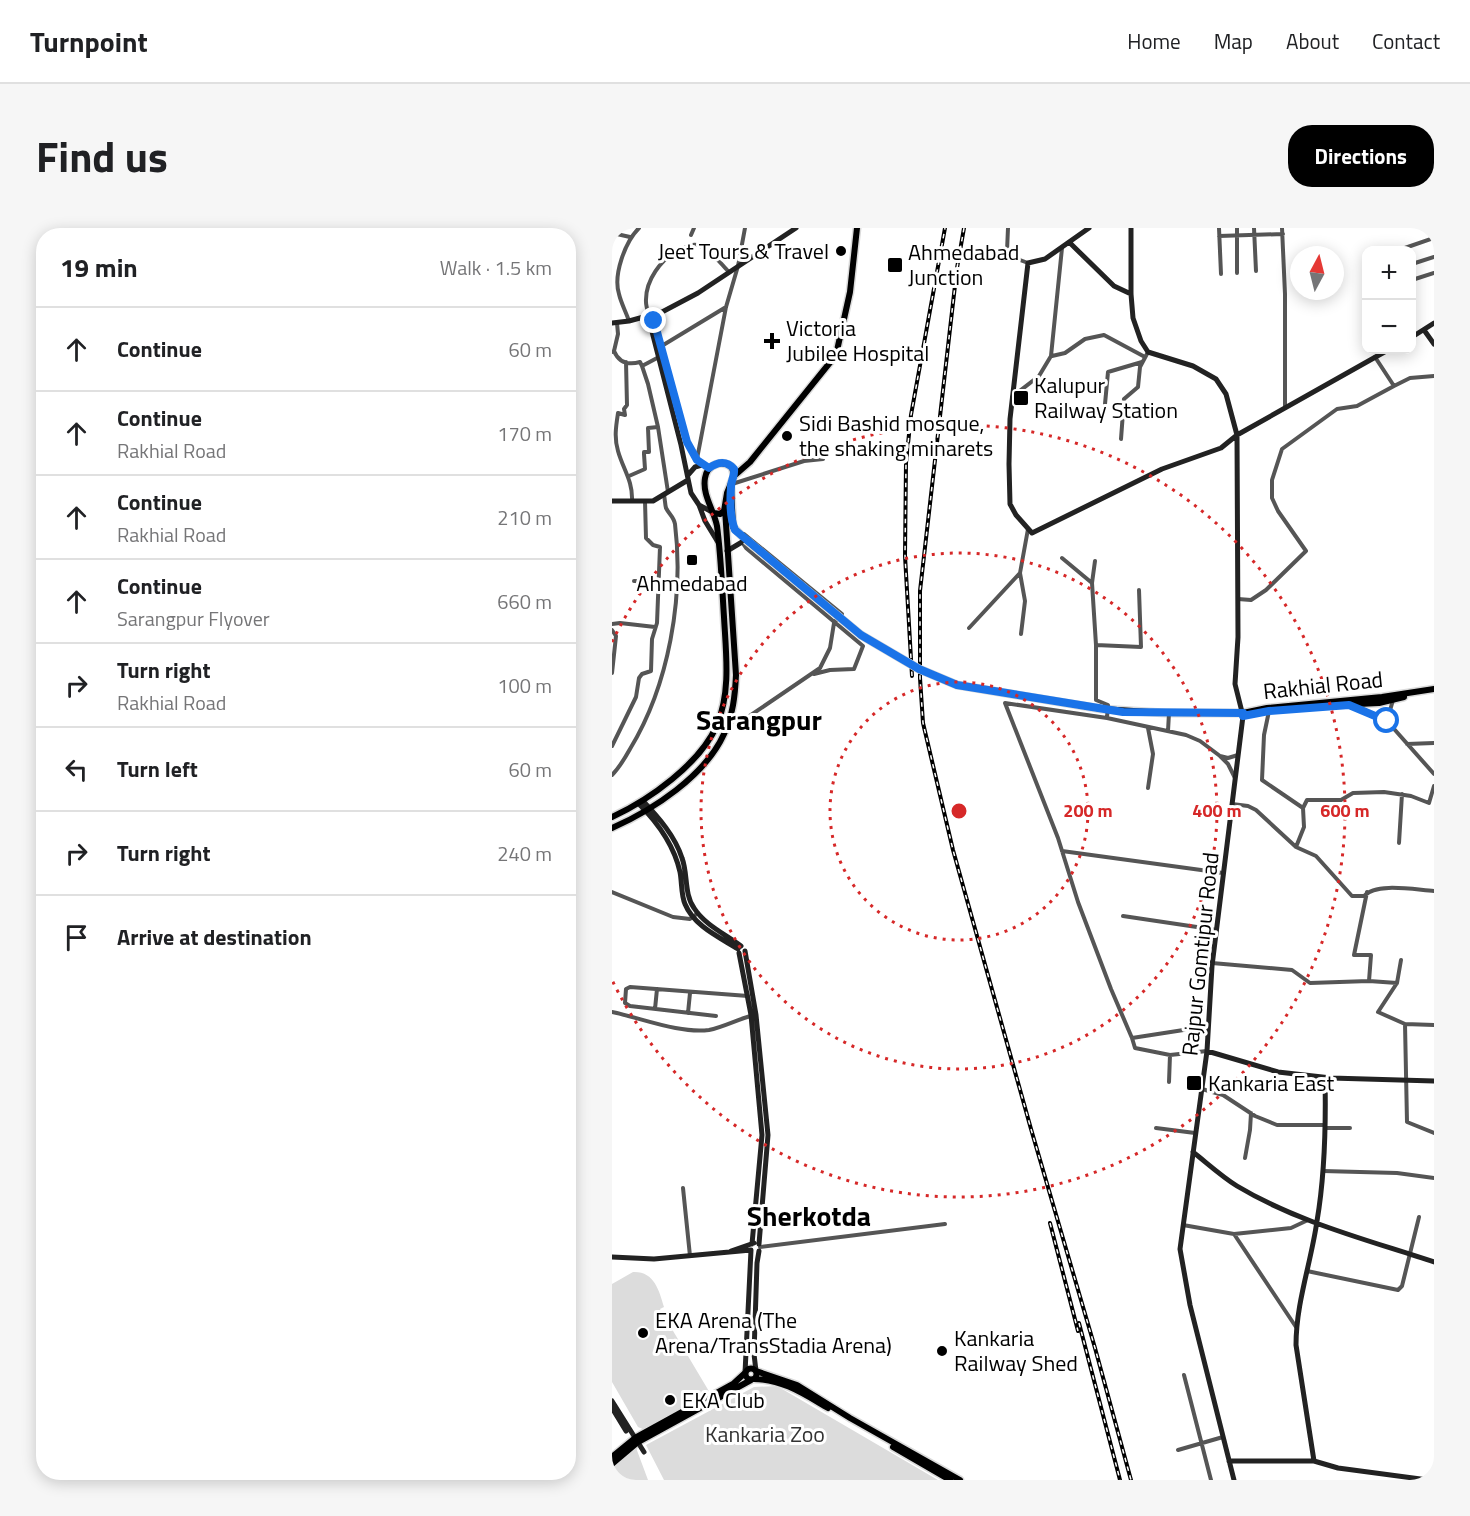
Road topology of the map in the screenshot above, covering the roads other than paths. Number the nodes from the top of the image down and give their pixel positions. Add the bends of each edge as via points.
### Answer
1 (613, 228) edge
2 (639, 228) edge
3 (694, 228) edge
4 (745, 228) edge
5 (796, 228) edge
6 (857, 228) edge
7 (1008, 228) edge
8 (1089, 228) edge
9 (1131, 228) edge
10 (1219, 228) edge
11 (1237, 228) edge
12 (1254, 228) edge
13 (1282, 228) edge
14 (612, 233) edge
15 (1283, 234) junction
16 (691, 235) dead end
17 (1219, 236) junction
18 (1237, 236) junction
19 (1254, 236) junction
20 (630, 237) junction
21 (1434, 238) edge
22 (1070, 243) junction
23 (1411, 246) edge
24 (1062, 248) junction
25 (1434, 257) edge
26 (1028, 263) junction
27 (1416, 263) edge
28 (738, 266) junction
29 (1256, 271) dead end
30 (729, 272) junction
31 (1237, 273) dead end
32 (1434, 273) edge
33 (1221, 274) dead end
34 (1416, 279) edge
35 (612, 292) edge
36 (618, 292) junction
37 (1131, 294) junction
38 (726, 307) junction
39 (650, 316) junction
40 (628, 321) junction
41 (614, 323) edge
42 (1434, 323) edge
43 (1424, 330) junction
44 (1416, 334) edge
45 (1434, 344) edge
46 (660, 347) junction
47 (613, 352) edge
48 (1381, 354) edge
49 (1052, 356) junction
50 (659, 357) junction
51 (1145, 357) junction
52 (1375, 357) junction
53 (626, 363) junction
54 (642, 366) junction
55 (1434, 376) edge
56 (1394, 386) junction
57 (1012, 398) junction
58 (1105, 404) dead end
59 (1285, 408) junction
60 (658, 427) junction
61 (1237, 435) junction
62 (1121, 439) dead end
63 (745, 455) dead end
64 (823, 459) dead end
65 (697, 460) junction
66 (750, 462) junction
67 (702, 465) junction
68 (709, 468) junction
69 (628, 476) junction
70 (735, 476) junction
71 (688, 477) junction
72 (730, 485) junction
73 (666, 494) junction
74 (612, 501) edge
75 (632, 501) junction
76 (645, 501) junction
77 (699, 505) junction
78 (725, 509) junction
79 (714, 513) junction
80 (716, 522) junction
81 (726, 528) junction
82 (1028, 528) junction
83 (734, 530) junction
84 (744, 541) junction
85 (720, 545) junction
86 (727, 551) junction
87 (1062, 558) dead end
88 (1095, 561) dead end
89 (1020, 573) junction
90 (634, 581) dead end
91 (659, 582) junction
92 (1092, 583) junction
93 (1139, 590) dead end
94 (1238, 599) junction
95 (834, 623) junction
96 (612, 624) edge
97 (655, 627) junction
98 (969, 628) dead end
99 (612, 630) edge
100 (1021, 634) dead end
101 (1096, 645) junction
102 (612, 673) edge
103 (813, 674) junction
104 (1434, 691) edge
105 (1393, 700) junction
106 (1349, 705) junction
107 (1269, 711) junction
108 (1106, 712) junction
109 (1169, 713) junction
110 (1243, 715) junction
111 (1387, 721) junction
112 (727, 728) junction
113 (1148, 728) junction
114 (1168, 731) junction
115 (1434, 743) edge
116 (1406, 744) junction
117 (612, 746) edge
118 (1238, 755) junction
119 (1220, 756) junction
120 (1434, 774) edge
121 (612, 775) edge
122 (1235, 779) junction
123 (1434, 786) edge
124 (1148, 788) dead end
125 (1402, 794) junction
126 (641, 802) junction
127 (1232, 804) junction
128 (1303, 808) junction
129 (649, 810) junction
130 (612, 817) edge
131 (612, 828) edge
132 (1399, 843) dead end
133 (1296, 847) junction
134 (1062, 851) junction
135 (1224, 874) junction
136 (1434, 891) edge
137 (612, 892) edge
138 (1367, 892) junction
139 (695, 915) junction
140 (1123, 916) dead end
141 (1217, 930) junction
142 (741, 949) junction
143 (1401, 960) dead end
144 (1212, 963) junction
145 (1369, 981) junction
146 (1397, 983) junction
147 (657, 989) junction
148 (690, 993) junction
149 (748, 996) junction
150 (655, 1009) junction
151 (612, 1012) edge
152 (688, 1013) junction
153 (754, 1015) junction
154 (716, 1016) dead end
155 (1406, 1024) junction
156 (1434, 1025) edge
157 (1208, 1033) junction
158 (1132, 1038) junction
159 (1207, 1050) junction
160 (1170, 1055) junction
161 (1325, 1078) junction
162 (1406, 1080) junction
163 (1434, 1080) edge
164 (1169, 1082) dead end
165 (1202, 1089) junction
166 (1251, 1113) junction
167 (1325, 1127) junction
168 (1156, 1128) dead end
169 (1350, 1128) dead end
170 (1196, 1133) junction
171 (1434, 1133) edge
172 (1193, 1152) junction
173 (1245, 1158) dead end
174 (1323, 1171) junction
175 (1434, 1178) edge
176 (683, 1188) dead end
177 (1419, 1217) dead end
178 (1310, 1220) junction
179 (1317, 1223) junction
180 (945, 1224) dead end
181 (1183, 1225) junction
182 (1234, 1234) junction
183 (755, 1247) junction
184 (1410, 1254) junction
185 (612, 1257) edge
186 (690, 1257) junction
187 (1434, 1262) edge
188 (1307, 1271) junction
189 (1296, 1327) junction
190 (756, 1371) junction
191 (745, 1373) junction
192 (1184, 1376) dead end
193 (752, 1379) junction
194 (612, 1401) edge
195 (820, 1401) junction
196 (612, 1408) edge
197 (614, 1417) edge
198 (1223, 1437) junction
199 (635, 1441) junction
200 (1201, 1443) junction
201 (1178, 1450) dead end
202 (644, 1452) dead end
203 (612, 1457) edge
204 (1229, 1461) junction
205 (1314, 1461) junction
206 (612, 1464) edge
207 (1234, 1479) edge
208 (950, 1480) edge
209 (960, 1480) edge
210 (1211, 1480) edge
211 (1226, 1480) edge
212 (1428, 1480) edge

1 - 14 street
2 - 20 street
3 - 16 street
4 - 28 street
5 - 28 main road
6 - 66 main road via 850,292 836,355
7 - 26 street via 1007,251
8 - 22 main road
9 - 37 main road
10 - 17 street
11 - 18 street
12 - 19 street
13 - 15 street
14 - 20 street
15 - 19 street
15 - 59 street
17 - 18 street
17 - 33 street
18 - 19 street
18 - 31 street
19 - 29 street
20 - 36 street via 620,268
21 - 23 street
22 - 24 main road
22 - 37 main road via 1114,286
24 - 26 main road via 1045,260
24 - 49 street
25 - 27 street
26 - 57 main road
28 - 30 main road
28 - 38 street
30 - 39 main road via 698,293
30 - 39 street via 697,244 672,253 658,266 649,287 646,303
32 - 34 street
35 - 36 street
36 - 40 street
37 - 51 main road via 1133,318
38 - 46 street
38 - 65 street
39 - 40 main road
39 - 46 main road
39 - 50 main road
40 - 41 main road
41 - 47 street via 618,334
42 - 43 main road
43 - 44 main road
43 - 45 main road
46 - 65 main road via 687,442
47 - 53 street
48 - 52 main road
49 - 51 street via 1065,353 1085,339 1104,335
49 - 57 street via 1039,376
50 - 54 street
50 - 71 main road
51 - 58 street via 1108,372
51 - 61 main road, Rajpur Gomtipur Road via 1194,366 1216,380 1226,394
51 - 62 street via 1138,387 1124,399
52 - 56 street
52 - 59 main road
53 - 54 street via 640,362
53 - 69 street via 627,405 625,415 618,413 615,436
54 - 60 street
55 - 56 street via 1410,378
56 - 94 street via 1357,406 1337,409 1282,449 1272,480 1272,498 1306,551 1266,590 1251,600
57 - 82 main road via 1010,504
59 - 61 main road
60 - 69 street via 648,428 650,448 644,452 645,469
60 - 73 street
61 - 82 main road via 1221,448 1162,469 1032,533
61 - 94 main road, Rajpur Gomtipur Road
63 - 66 main road
64 - 72 street via 804,460
65 - 67 main road
66 - 70 main road
67 - 68 main road
67 - 71 main road via 695,467
68 - 70 main road via 724,463 732,467
68 - 79 main road via 705,486
69 - 75 street
70 - 72 main road
71 - 73 main road
71 - 77 main road via 691,493
72 - 78 main road
72 - 83 main road
73 - 76 main road
73 - 121 street via 667,510 675,520 677,550 672,629 650,712
74 - 75 main road
75 - 76 main road
76 - 91 street via 646,538 660,547
77 - 79 main road
77 - 85 main road
78 - 79 main road
78 - 81 main road
79 - 80 main road
80 - 81 main road, Rakhial Road
80 - 85 main road
81 - 83 main road, Rakhial Road
81 - 86 main road
82 - 89 street
83 - 84 main road, Rakhial Road
83 - 95 street via 842,614
84 - 86 main road
84 - 95 street via 746,548
84 - 108 main road, Rakhial Road, bridge via 861,635 919,669 957,685
85 - 126 main road via 727,672 722,710 709,741 683,769
86 - 112 main road via 736,675 735,700
87 - 92 street
88 - 92 street
89 - 98 street
89 - 100 street via 1024,602
90 - 91 street
91 - 97 street
92 - 101 street
93 - 101 street via 1141,647
94 - 110 main road, Rajpur Gomtipur Road via 1235,684
95 - 103 street via 830,648
95 - 103 street via 863,646 854,669
96 - 97 street
97 - 117 street via 651,671 639,678 636,697
99 - 102 street via 616,636
101 - 108 street via 1096,700 1107,705
103 - 112 street
104 - 105 main road, Rakhial Road
104 - 110 main road, Rakhial Road via 1267,708
105 - 106 main road, Rakhial Road
105 - 111 street
106 - 107 main road, Rakhial Road
106 - 111 street
107 - 110 main road, Rakhial Road
107 - 128 street via 1262,780
108 - 109 main road, Rakhial Road
108 - 113 street
108 - 134 street via 1005,703
109 - 110 main road, Rakhial Road
109 - 114 street
110 - 118 main road, Rajpur Gomtipur Road
111 - 116 street
112 - 129 main road via 692,776
113 - 114 street
113 - 124 street via 1153,754
114 - 119 street via 1200,741
115 - 116 street
116 - 120 street
118 - 119 street
118 - 122 main road, Rajpur Gomtipur Road
119 - 122 street
122 - 127 main road, Rajpur Gomtipur Road
123 - 125 street via 1429,803
125 - 128 street via 1353,793 1341,800 1307,800
125 - 132 street
126 - 129 main road
126 - 130 main road
127 - 133 street via 1256,810
127 - 135 main road, Rajpur Gomtipur Road
128 - 133 street via 1304,827
129 - 131 main road
129 - 139 main road via 675,841
133 - 138 street via 1316,856 1352,896 1364,896
134 - 135 street
134 - 158 street via 1107,980
135 - 141 main road, Rajpur Gomtipur Road
136 - 138 street via 1395,888
137 - 139 street via 673,917
138 - 145 street via 1354,955 1371,955
139 - 142 main road via 703,926
140 - 141 street
141 - 144 main road, Rajpur Gomtipur Road
142 - 149 main road
142 - 153 main road
143 - 146 street
144 - 145 street via 1292,970 1310,982
144 - 157 main road, Rajpur Gomtipur Road
145 - 146 street
146 - 155 street via 1378,1012
147 - 148 street
147 - 150 street
147 - 150 street via 626,988 625,1003
148 - 149 street
148 - 152 street
149 - 153 main road
150 - 152 street
151 - 153 street via 694,1031 710,1030
152 - 154 street
153 - 183 main road via 768,1135
155 - 156 street
155 - 162 street
157 - 158 street via 1191,1029
157 - 159 main road, Rajpur Gomtipur Road
158 - 160 street via 1135,1048
159 - 160 street
159 - 161 main road via 1278,1072
159 - 165 main road, Rajpur Gomtipur Road
160 - 164 street
161 - 162 main road
161 - 167 main road
162 - 163 main road
162 - 171 street via 1407,1122
165 - 166 street via 1223,1095
165 - 170 main road, Rajpur Gomtipur Road
166 - 167 street via 1277,1125
166 - 173 street
167 - 169 street
167 - 174 main road
168 - 170 street
170 - 172 main road, Rajpur Gomtipur Road
172 - 178 main road via 1236,1186
172 - 181 main road, Rajpur Gomtipur Road
174 - 175 street
174 - 179 main road
176 - 186 street
177 - 184 street
178 - 179 main road
178 - 182 street via 1291,1228
179 - 184 main road
179 - 188 main road
180 - 183 street
181 - 182 street
181 - 198 main road, Rajpur Gomtipur Road via 1180,1249 1190,1305
182 - 189 street
183 - 186 main road
183 - 190 main road
183 - 191 main road
184 - 187 main road
184 - 188 street via 1398,1290
185 - 186 main road
188 - 189 main road
189 - 205 main road
190 - 191 main road via 750,1368
190 - 193 main road
190 - 195 main road via 797,1385
191 - 193 main road
191 - 199 main road via 733,1384
192 - 200 street
193 - 195 main road via 782,1383
193 - 199 main road
194 - 199 main road
195 - 208 main road
195 - 209 main road
196 - 197 main road
197 - 199 main road
198 - 200 street
198 - 204 main road, Rajpur Gomtipur Road
199 - 202 main road
199 - 203 main road
199 - 206 main road
200 - 201 street
200 - 210 street
204 - 205 main road
204 - 207 main road, Rajpur Gomtipur Road
205 - 212 main road
207 - 211 street

